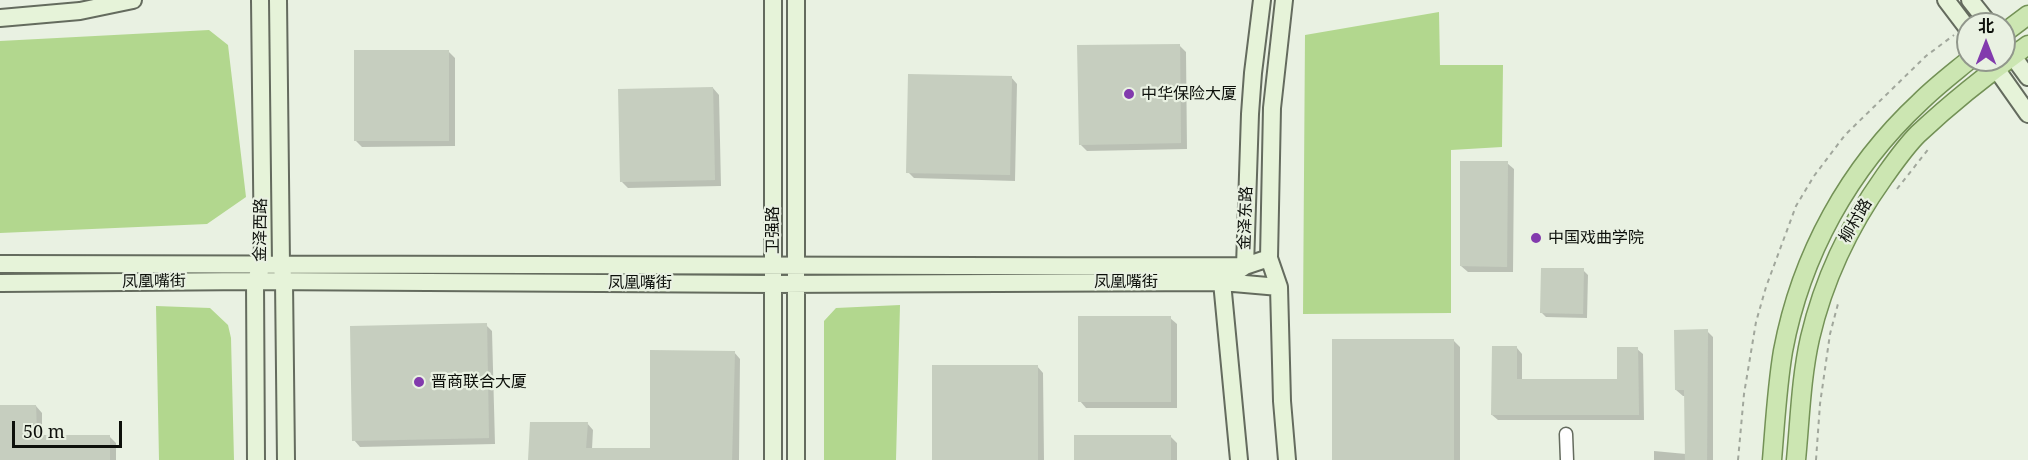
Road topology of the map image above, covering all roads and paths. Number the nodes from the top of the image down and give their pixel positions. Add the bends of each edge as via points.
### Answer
1 (133, 0) edge
2 (260, 0) edge
3 (278, 0) edge
4 (773, 0) edge
5 (796, 0) edge
6 (1262, 0) edge
7 (1284, 0) edge
8 (1946, 0) edge
9 (1970, 0) edge
10 (1980, 12) edge
11 (1956, 13) edge
12 (0, 18) edge
13 (2016, 60) edge
14 (1956, 71) edge
15 (1984, 72) edge
16 (1999, 72) edge
17 (2028, 76) edge
18 (2028, 114) edge
19 (1932, 145) dead end
20 (1896, 190) dead end
21 (1269, 258) junction
22 (281, 263) junction
23 (0, 264) edge
24 (263, 264) junction
25 (1245, 266) junction
26 (773, 267) junction
27 (796, 275) junction
28 (255, 281) junction
29 (284, 281) junction
30 (1222, 282) junction
31 (0, 283) edge
32 (773, 284) junction
33 (1279, 287) junction
34 (1840, 297) dead end
35 (1566, 434) dead end
36 (256, 460) edge
37 (286, 460) edge
38 (773, 460) edge
39 (796, 460) edge
40 (1239, 460) edge
41 (1287, 460) edge
42 (1567, 460) edge
43 (1772, 460) edge
44 (1796, 460) edge
45 (1816, 460) edge

1 - 12 street via 80,11
2 - 24 street, 金泽西路
3 - 22 street, 金泽西路
4 - 26 street, 卫强路
5 - 27 street, 卫强路
6 - 25 street, 金泽东路 via 1251,94
7 - 21 street, 金泽东路 via 1272,108
8 - 11 street
9 - 10 street
13 - 17 street
14 - 43 main road, 柳村路 via 1877,147 1854,178 1814,248 1784,350
15 - 44 main road, 柳村路 via 1917,135 1865,203 1841,246 1810,337
16 - 18 street
19 - 20 path
21 - 25 street, 凤凰嘴街
21 - 33 street, 金泽东路
22 - 24 street, 凤凰嘴街
22 - 26 street, 凤凰嘴街
22 - 29 street, 金泽西路
23 - 24 street, 凤凰嘴街
24 - 28 street, 金泽西路
25 - 27 street, 凤凰嘴街
25 - 30 street, 金泽东路
26 - 27 street, 凤凰嘴街
26 - 32 street, 卫强路
27 - 30 street, 凤凰嘴街
27 - 32 street, 凤凰嘴街
27 - 39 street, 卫强路
28 - 29 street, 凤凰嘴街
28 - 31 street, 凤凰嘴街
28 - 36 street, 金泽西路
29 - 32 street, 凤凰嘴街
29 - 37 street, 金泽西路
30 - 33 street, 凤凰嘴街
30 - 40 street
32 - 38 street, 卫强路
33 - 41 street, 金泽东路
34 - 45 path via 1821,393
35 - 42 street

